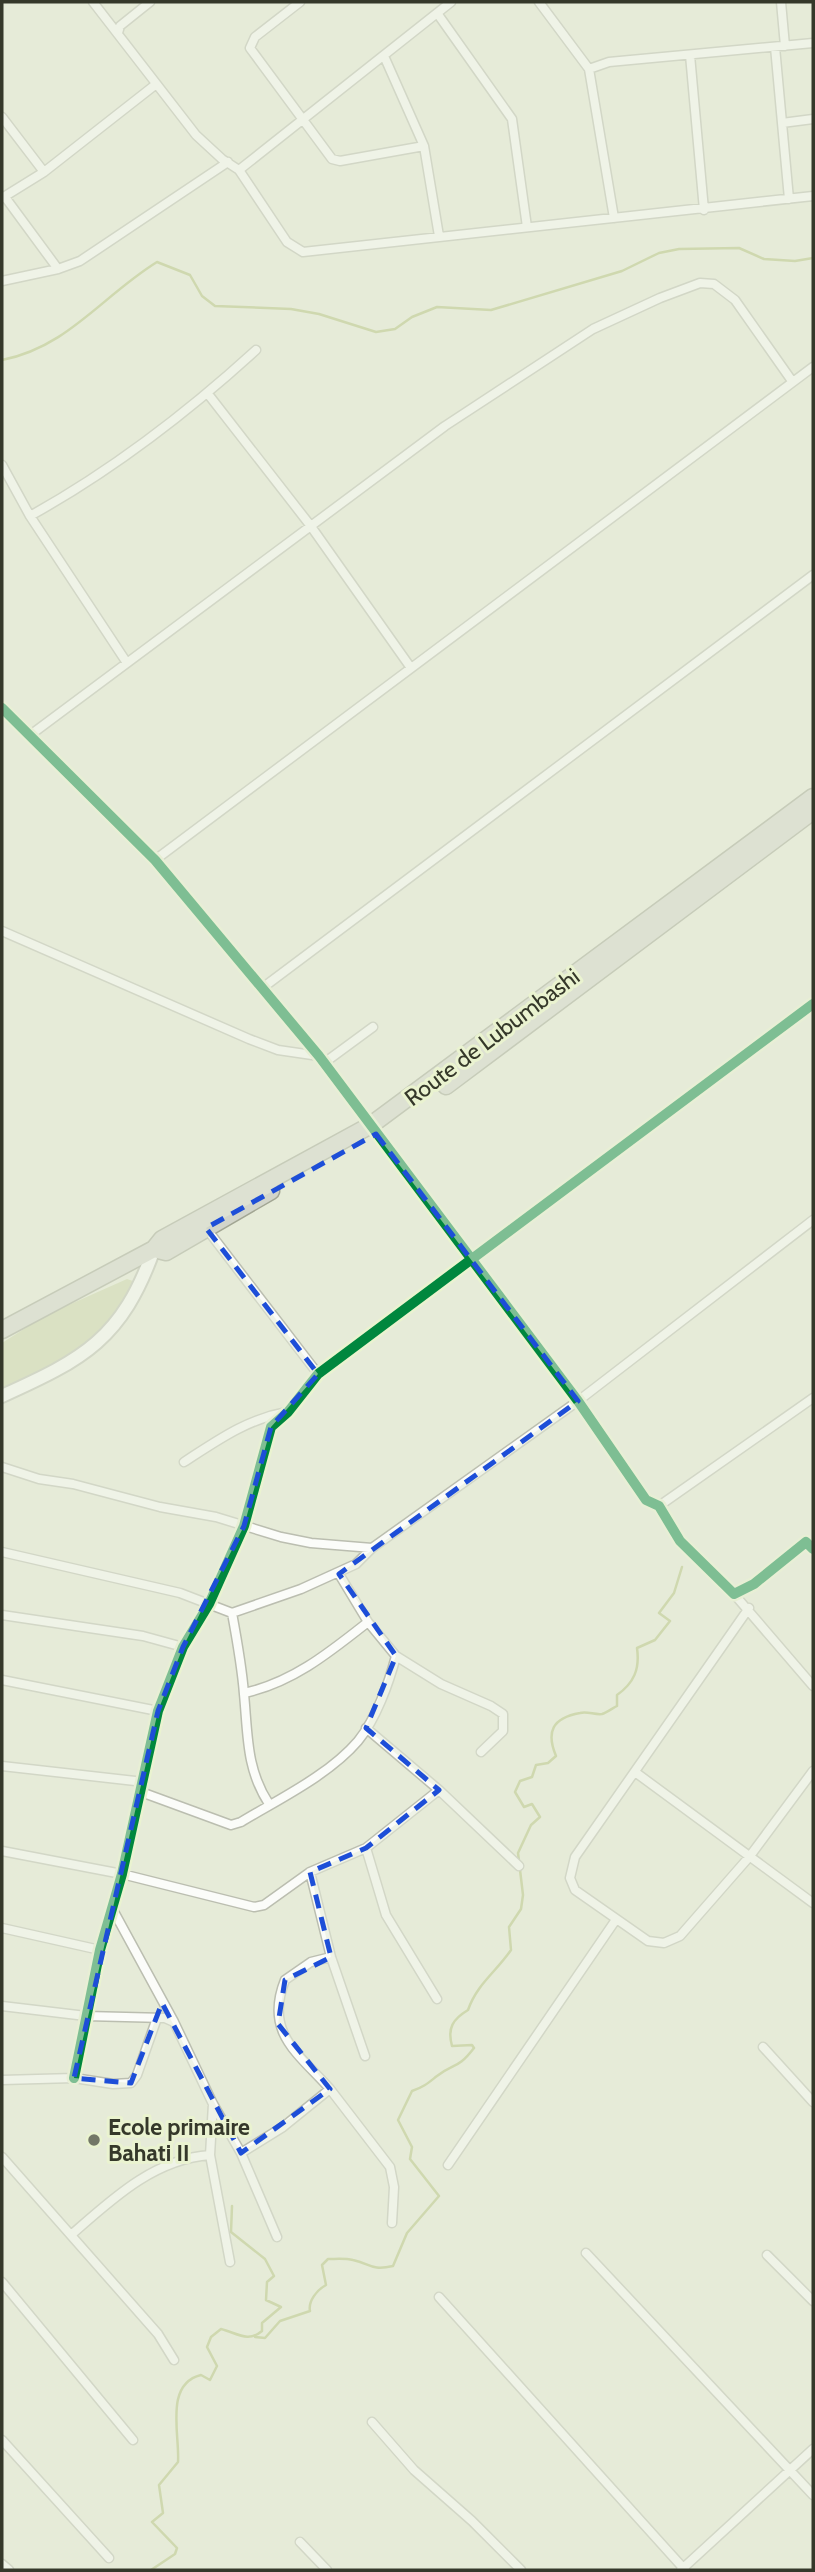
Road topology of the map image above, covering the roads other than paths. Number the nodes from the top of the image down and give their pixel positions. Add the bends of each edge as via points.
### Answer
1 (93, 2) edge
2 (150, 2) edge
3 (300, 2) edge
4 (452, 2) edge
5 (539, 2) edge
6 (781, 2) edge
7 (437, 13) junction
8 (118, 33) junction
9 (813, 43) edge
10 (785, 46) junction
11 (775, 47) junction
12 (690, 55) junction
13 (384, 56) junction
14 (589, 69) junction
15 (155, 85) junction
16 (2, 117) edge
17 (813, 119) edge
18 (302, 122) junction
19 (782, 123) junction
20 (425, 146) junction
21 (228, 162) junction
22 (239, 170) junction
23 (44, 172) junction
24 (3, 197) edge
25 (813, 197) edge
26 (789, 199) junction
27 (704, 210) junction
28 (614, 218) junction
29 (527, 227) junction
30 (439, 236) junction
31 (58, 269) junction
32 (2, 281) edge
33 (256, 350) dead end
34 (813, 368) edge
35 (792, 381) junction
36 (208, 394) junction
37 (2, 464) edge
38 (30, 516) junction
39 (310, 525) junction
40 (813, 575) edge
41 (127, 663) junction
42 (411, 667) junction
43 (2, 708) edge
44 (29, 736) junction
45 (813, 797) edge
46 (813, 811) edge
47 (155, 860) junction
48 (2, 931) edge
49 (261, 989) junction
50 (813, 1004) edge
51 (373, 1027) dead end
52 (322, 1060) junction
53 (374, 1130) junction
54 (813, 1220) edge
55 (206, 1228) junction
56 (153, 1249) junction
57 (470, 1262) junction
58 (2, 1330) edge
59 (318, 1374) junction
60 (2, 1396) edge
61 (813, 1398) edge
62 (578, 1401) junction
63 (288, 1412) junction
64 (184, 1462) dead end
65 (2, 1467) edge
66 (659, 1506) junction
67 (244, 1526) junction
68 (372, 1548) junction
69 (813, 1549) edge
70 (2, 1552) edge
71 (339, 1574) junction
72 (734, 1594) junction
73 (209, 1604) junction
74 (749, 1608) junction
75 (232, 1613) junction
76 (2, 1615) edge
77 (368, 1622) junction
78 (183, 1647) junction
79 (396, 1656) junction
80 (2, 1680) edge
81 (813, 1686) edge
82 (244, 1693) junction
83 (158, 1711) junction
84 (366, 1728) junction
85 (481, 1752) dead end
86 (2, 1766) edge
87 (813, 1771) edge
88 (635, 1772) junction
89 (144, 1782) junction
90 (439, 1790) junction
91 (141, 1792) junction
92 (269, 1804) junction
93 (366, 1848) junction
94 (2, 1851) edge
95 (750, 1856) junction
96 (519, 1866) dead end
97 (310, 1872) junction
98 (122, 1874) junction
99 (813, 1903) edge
100 (113, 1910) junction
101 (615, 1921) junction
102 (2, 1928) edge
103 (100, 1950) junction
104 (331, 1957) junction
105 (437, 2000) dead end
106 (2, 2006) edge
107 (86, 2016) junction
108 (157, 2018) junction
109 (174, 2022) junction
110 (763, 2047) dead end
111 (365, 2056) dead end
112 (74, 2078) junction
113 (2, 2080) edge
114 (330, 2090) junction
115 (813, 2102) edge
116 (213, 2104) junction
117 (241, 2152) junction
118 (210, 2155) junction
119 (2, 2157) edge
120 (448, 2165) dead end
121 (393, 2223) dead end
122 (71, 2235) junction
123 (277, 2237) dead end
124 (586, 2253) dead end
125 (767, 2255) dead end
126 (230, 2262) dead end
127 (2, 2282) edge
128 (439, 2297) dead end
129 (813, 2301) edge
130 (174, 2360) dead end
131 (372, 2422) dead end
132 (2, 2440) edge
133 (133, 2440) dead end
134 (813, 2449) edge
135 (791, 2471) junction
136 (813, 2495) edge
137 (300, 2542) dead end
138 (109, 2558) dead end
139 (2, 2564) edge
140 (9, 2570) edge
141 (327, 2570) edge
142 (521, 2570) edge
143 (683, 2570) edge

1 - 8 street
2 - 8 street via 120,26
3 - 18 street via 254,37 250,48
4 - 7 street
5 - 14 street
6 - 10 street
7 - 13 street
7 - 29 street via 512,119
8 - 15 street
9 - 10 street
10 - 11 street
11 - 12 street
11 - 19 street
12 - 14 street via 609,62
12 - 27 street
13 - 18 street
13 - 20 street
14 - 28 street
15 - 21 street via 196,135
15 - 23 street
16 - 23 street
17 - 19 street
18 - 20 street via 332,159 340,161
18 - 22 street
19 - 26 street
20 - 30 street
21 - 22 street
21 - 31 street via 80,261
22 - 30 street via 294,249 303,252
23 - 24 street
24 - 31 street
25 - 26 street
26 - 27 street
27 - 28 street
28 - 29 street
29 - 30 street
31 - 32 street
33 - 36 street
34 - 35 street
35 - 39 street via 735,300 714,284 700,283 593,329 545,357
35 - 42 street
36 - 38 street
36 - 39 street
37 - 38 street
38 - 41 street
39 - 41 street
39 - 42 street
40 - 49 street
41 - 44 street
42 - 47 street
43 - 44 street
44 - 47 street
45 - 53 highway, Route de Lubumbashi
46 - 53 highway, Route de Lubumbashi via 511,1038
47 - 49 street
48 - 52 street via 249,1039
49 - 52 street
50 - 57 street
51 - 52 street
52 - 53 street
53 - 55 highway, Route de Lubumbashi
53 - 56 highway, Route de Lubumbashi via 162,1239
53 - 57 street
54 - 62 street
55 - 56 highway, Route de Lubumbashi via 166,1252
55 - 59 street
56 - 58 highway, Route de Lubumbashi
56 - 60 street via 130,1303 99,1342 66,1367
57 - 59 street
57 - 62 street
59 - 63 street
61 - 66 street
62 - 66 street via 646,1500
62 - 68 street
63 - 64 street via 261,1416
63 - 67 street via 271,1427
65 - 67 street
66 - 72 street via 680,1541
67 - 68 street via 312,1543
67 - 73 street
68 - 71 street
69 - 72 street via 806,1542 754,1584
70 - 73 street via 124,1579
71 - 75 street
71 - 77 street
72 - 74 street
73 - 75 street
73 - 78 street
74 - 81 street
74 - 88 street
75 - 82 street
76 - 78 street via 143,1636
77 - 79 street
77 - 82 street via 325,1656 271,1688
78 - 83 street
79 - 84 street
79 - 85 street via 503,1714 503,1731
80 - 83 street
82 - 92 street via 247,1748 256,1784
83 - 89 street
84 - 90 street
84 - 92 street via 327,1768
86 - 89 street
87 - 95 street
88 - 95 street
88 - 101 street via 575,1857 570,1878 575,1890
89 - 91 street
90 - 93 street
90 - 96 street
91 - 92 street via 231,1825
91 - 98 street
93 - 97 street
93 - 105 street via 386,1915
94 - 98 street
95 - 99 street
95 - 101 street via 680,1936 648,1941
97 - 98 street via 264,1905 254,1907
97 - 104 street
98 - 100 street
100 - 103 street
100 - 109 street
101 - 120 street
102 - 103 street
103 - 107 street
104 - 111 street
104 - 114 street via 312,1962 285,1980 278,2008 284,2036
106 - 107 street
107 - 108 street
107 - 112 street
108 - 109 street
108 - 112 street via 131,2083
109 - 116 street
110 - 115 street
112 - 113 street
114 - 117 street
114 - 121 street via 390,2167
116 - 117 street
116 - 118 street
117 - 123 street
118 - 122 street via 188,2157 155,2170
118 - 126 street
119 - 122 street
122 - 130 street via 158,2334
124 - 135 street
125 - 129 street
127 - 133 street
128 - 143 street
131 - 142 street via 414,2470
132 - 138 street
134 - 135 street
135 - 136 street
135 - 143 street
137 - 141 street
139 - 140 street

